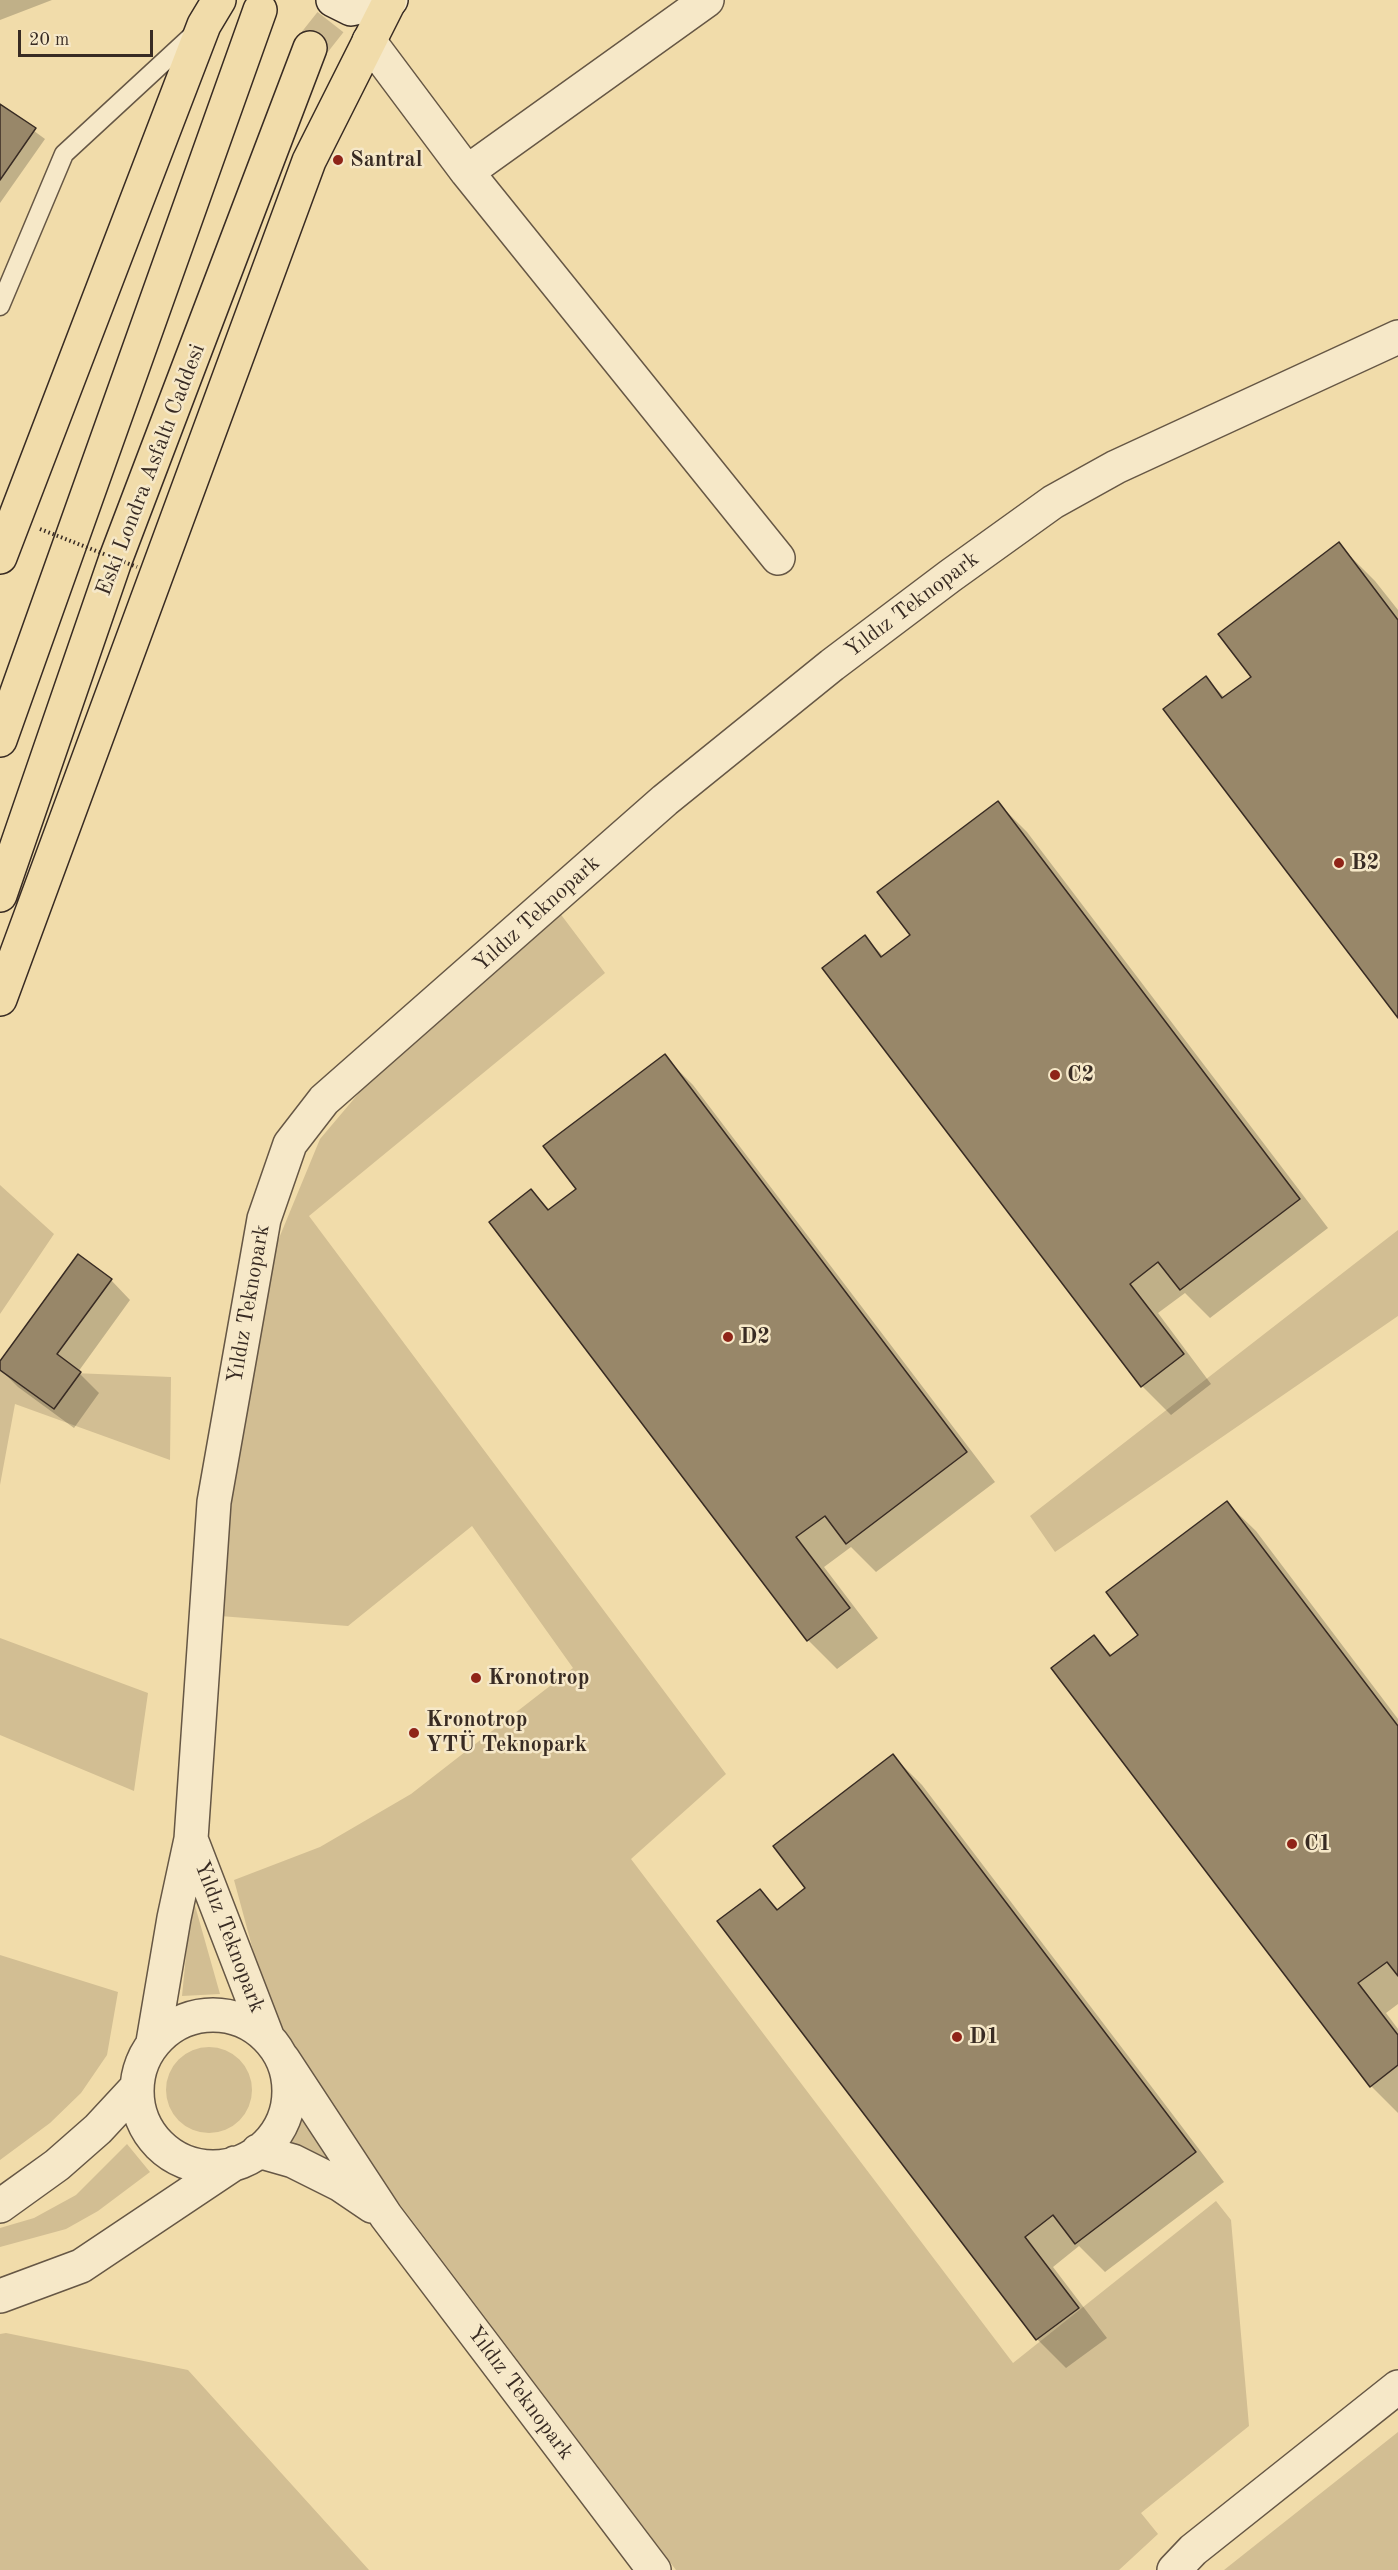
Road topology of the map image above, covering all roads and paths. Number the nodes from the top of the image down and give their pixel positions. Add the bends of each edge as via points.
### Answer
1 (333, 0) edge
2 (707, 0) edge
3 (390, 1) edge
4 (260, 10) dead end
5 (212, 13) edge
6 (369, 41) junction
7 (310, 48) tunnel mouth
8 (467, 172) junction
9 (0, 306) edge
10 (1398, 337) edge
11 (40, 529) dead end
12 (0, 557) edge
13 (777, 558) dead end
14 (137, 567) dead end
15 (0, 740) edge
16 (0, 895) edge
17 (0, 999) edge
18 (191, 1839) junction
19 (153, 2042) junction
20 (275, 2047) junction
21 (136, 2088) junction
22 (247, 2157) junction
23 (0, 2206) edge
24 (386, 2216) junction
25 (0, 2296) edge
26 (1398, 2387) edge
27 (654, 2570) edge
28 (1174, 2570) edge

1 - 3 street via 351,9
2 - 8 street
3 - 6 main road
4 - 15 main road
5 - 9 lane via 64,154
5 - 12 main road
6 - 8 street
6 - 17 main road via 309,161
7 - 16 main road, Eski Londra Asfaltı Caddesi via 116,558
8 - 13 street
10 - 18 street, Yıldız Teknopark via 1116,467 1044,508 832,664 665,800 324,1100 290,1144 264,1219 214,1502
11 - 14 path, bridge
18 - 19 street, Yıldız Teknopark
18 - 20 street, Yıldız Teknopark
19 - 20 street via 173,2025 196,2016 222,2015 246,2022
19 - 21 street via 141,2065
20 - 22 street via 289,2083 287,2109 276,2133
20 - 24 street, Yıldız Teknopark
21 - 22 street via 144,2123 166,2151 188,2163 211,2167
21 - 23 street via 57,2165
22 - 24 street, Yıldız Teknopark via 293,2161 341,2185
22 - 25 street via 81,2266
24 - 27 street, Yıldız Teknopark
26 - 28 street via 1193,2550

